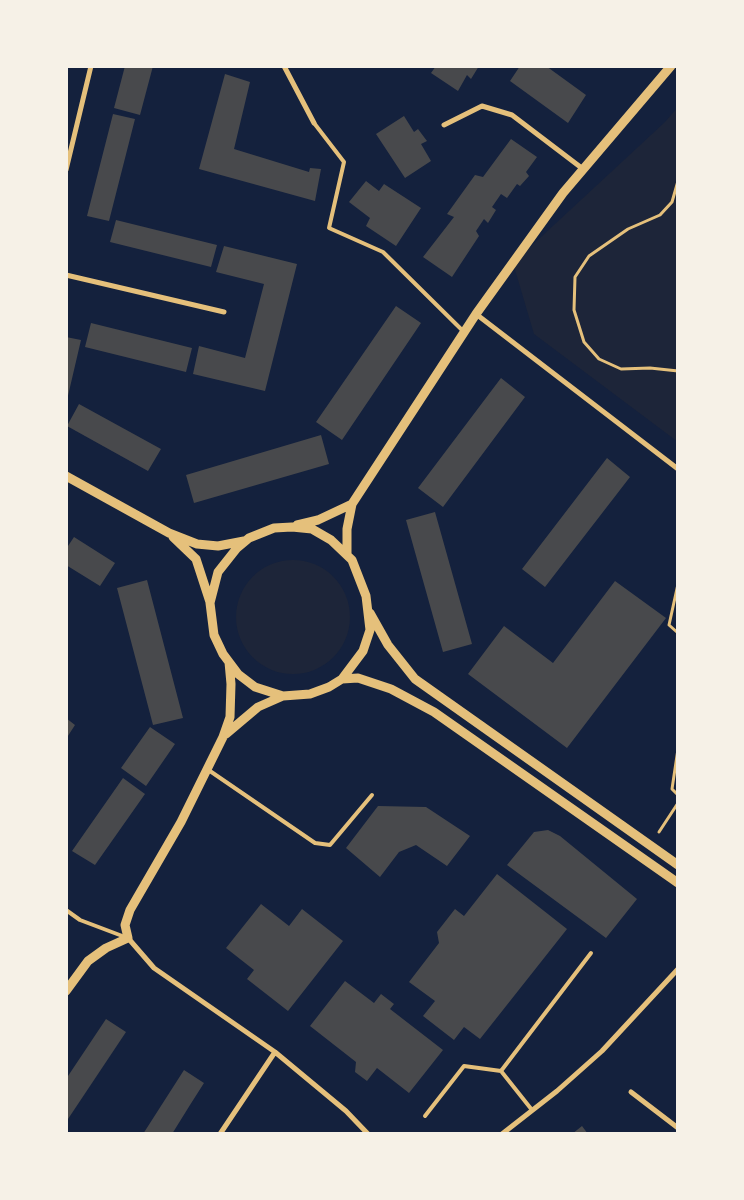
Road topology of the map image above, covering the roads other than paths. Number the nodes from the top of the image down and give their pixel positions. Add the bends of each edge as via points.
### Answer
1 (91, 66) edge
2 (284, 66) edge
3 (671, 66) edge
4 (314, 123) joint
5 (444, 124) dead end
6 (583, 169) junction
7 (66, 170) edge
8 (66, 276) edge
9 (224, 312) dead end
10 (476, 314) junction
11 (464, 332) junction
12 (678, 469) edge
13 (66, 476) edge
14 (352, 504) junction
15 (292, 527) junction
16 (170, 533) junction
17 (246, 540) junction
18 (347, 556) junction
19 (210, 603) junction
20 (369, 610) junction
21 (228, 662) junction
22 (342, 679) junction
23 (283, 696) junction
24 (224, 737) junction
25 (207, 769) junction
26 (372, 795) dead end
27 (678, 865) edge
28 (678, 883) edge
29 (66, 910) edge
30 (128, 938) junction
31 (591, 953) dead end
32 (678, 969) edge
33 (66, 991) edge
34 (276, 1052) junction
35 (501, 1071) junction
36 (631, 1092) dead end
37 (532, 1110) junction
38 (425, 1116) dead end
39 (678, 1128) edge
40 (220, 1134) edge
41 (368, 1134) edge
42 (502, 1134) edge

1 - 7 street
2 - 4 street
3 - 6 street
4 - 11 lane via 344,162 329,228 383,252
5 - 6 street via 482,106 512,115
6 - 10 street
8 - 9 street
10 - 11 street
10 - 12 street
11 - 14 street
13 - 16 street
14 - 15 street via 318,520
14 - 18 street
15 - 17 street via 274,528
15 - 18 street via 312,529 331,540
16 - 17 street via 197,544 218,546
16 - 19 street via 196,559
17 - 19 street via 218,572
18 - 20 street via 360,578
19 - 21 street via 214,635
20 - 22 street via 370,630 363,651
20 - 27 street via 388,645 415,679
21 - 23 street via 255,687
21 - 24 street via 230,716
22 - 23 street via 310,694
22 - 28 street via 358,678 391,689 434,712
23 - 24 street via 258,708
24 - 25 street
25 - 26 lane via 315,843 330,845
25 - 30 street via 181,822 130,910 125,925
29 - 30 lane via 80,920
30 - 33 street via 88,961
30 - 34 street via 154,968
31 - 35 lane
32 - 37 street via 602,1051
34 - 40 street
34 - 41 street via 346,1111
35 - 37 lane
35 - 38 lane via 464,1066
36 - 39 street
37 - 42 street

